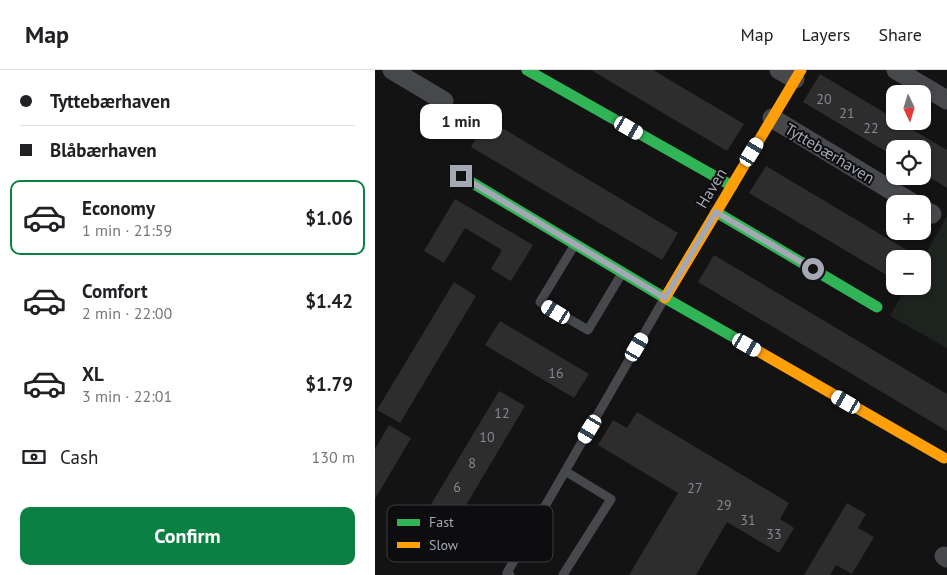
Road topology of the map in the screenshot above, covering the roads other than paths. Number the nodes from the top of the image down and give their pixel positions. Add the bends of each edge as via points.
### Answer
1 (392, 70) edge
2 (527, 70) edge
3 (896, 70) edge
4 (792, 73) edge
5 (947, 100) edge
6 (444, 101) dead end
7 (772, 118) junction
8 (461, 176) dead end
9 (732, 186) junction
10 (899, 195) edge
11 (716, 212) junction
12 (575, 244) junction
13 (623, 272) junction
14 (665, 298) junction
15 (877, 307) dead end
16 (944, 458) dead end
17 (565, 471) junction
18 (546, 505) edge
19 (513, 562) edge
20 (510, 575) edge
21 (563, 575) edge

1 - 6 street
2 - 9 street
3 - 5 street
4 - 7 street, Haven
7 - 9 street, Haven
7 - 10 street, Tyttebærhaven
8 - 12 street
9 - 11 street, Haven
11 - 14 street, Haven
11 - 15 street
12 - 13 street
12 - 13 lane via 540,302 588,330
13 - 14 street
14 - 16 street
14 - 17 lane
17 - 18 lane
17 - 21 lane via 611,500
19 - 20 lane via 507,573

